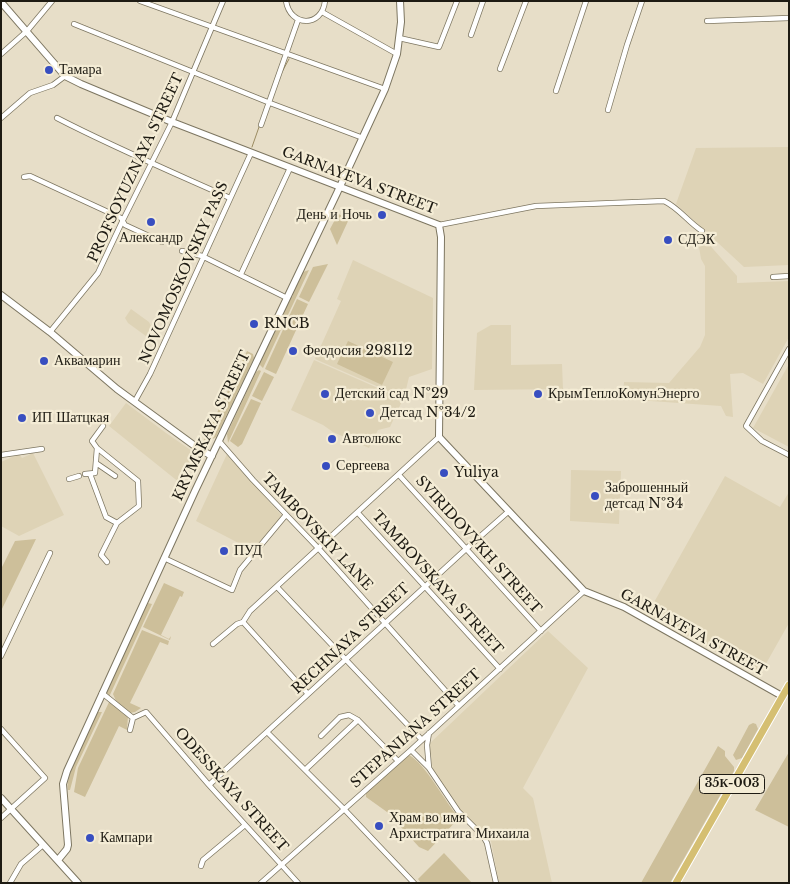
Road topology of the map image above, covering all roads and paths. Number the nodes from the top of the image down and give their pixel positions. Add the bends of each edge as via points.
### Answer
1 (52, 1) edge
2 (140, 1) edge
3 (224, 1) edge
4 (286, 1) edge
5 (325, 1) edge
6 (400, 1) edge
7 (457, 1) edge
8 (483, 1) edge
9 (526, 1) edge
10 (586, 1) edge
11 (642, 1) edge
12 (1, 2) edge
13 (322, 12) junction
14 (789, 18) edge
15 (298, 20) junction
16 (707, 21) dead end
17 (74, 24) dead end
18 (212, 28) junction
19 (27, 31) junction
20 (471, 35) dead end
21 (399, 38) junction
22 (1, 54) edge
23 (397, 54) junction
24 (287, 55) junction
25 (500, 69) dead end
26 (194, 72) junction
27 (66, 76) junction
28 (385, 89) junction
29 (556, 91) dead end
30 (270, 103) junction
31 (608, 110) dead end
32 (1, 118) edge
33 (57, 118) dead end
34 (172, 122) junction
35 (261, 125) dead end
36 (363, 138) junction
37 (251, 152) junction
38 (153, 163) junction
39 (290, 168) junction
40 (24, 177) dead end
41 (340, 188) junction
42 (230, 198) junction
43 (122, 222) junction
44 (439, 225) junction
45 (702, 231) dead end
46 (162, 242) dead end
47 (182, 251) dead end
48 (202, 256) junction
49 (241, 274) junction
50 (789, 276) edge
51 (773, 278) dead end
52 (1, 295) edge
53 (287, 298) junction
54 (50, 332) junction
55 (789, 349) edge
56 (135, 401) junction
57 (103, 426) dead end
58 (439, 437) junction
59 (220, 441) junction
60 (42, 448) dead end
61 (97, 448) junction
62 (1, 454) edge
63 (789, 455) edge
64 (212, 456) junction
65 (96, 463) junction
66 (399, 475) junction
67 (79, 476) dead end
68 (115, 476) dead end
69 (69, 479) dead end
70 (509, 511) junction
71 (358, 513) junction
72 (285, 516) junction
73 (117, 523) junction
74 (319, 549) junction
75 (466, 549) junction
76 (50, 553) dead end
77 (164, 558) junction
78 (108, 562) dead end
79 (277, 587) junction
80 (424, 587) junction
81 (584, 591) junction
82 (243, 622) junction
83 (385, 623) junction
84 (541, 631) junction
85 (213, 644) dead end
86 (1, 656) edge
87 (345, 660) junction
88 (500, 669) junction
89 (789, 685) edge
90 (102, 693) junction
91 (308, 694) junction
92 (782, 696) junction
93 (459, 706) junction
94 (133, 718) junction
95 (358, 720) junction
96 (1, 730) edge
97 (130, 730) dead end
98 (267, 732) junction
99 (429, 733) junction
100 (321, 736) dead end
101 (422, 740) junction
102 (411, 750) junction
103 (398, 761) junction
104 (429, 768) junction
105 (305, 770) junction
106 (209, 784) junction
107 (1, 798) edge
108 (12, 809) junction
109 (344, 809) junction
110 (1, 818) edge
111 (245, 825) junction
112 (43, 845) junction
113 (58, 860) junction
114 (282, 864) junction
115 (201, 866) dead end
116 (10, 883) edge
117 (78, 883) edge
118 (261, 883) edge
119 (298, 883) edge
120 (414, 883) edge
121 (496, 883) edge
122 (676, 883) edge

1 - 19 street
2 - 18 street
3 - 18 street, PROFSOYUZNAYA STREET
4 - 15 street via 287,9
5 - 13 street
6 - 21 street, KRYMSKAYA STREET
7 - 21 street via 439,48
8 - 20 street
9 - 25 street
10 - 29 street
11 - 31 street
12 - 19 street, GARNAYEVA STREET
13 - 15 street via 311,20
13 - 23 street
14 - 16 street
15 - 24 street
17 - 26 street
18 - 24 street
18 - 26 street, PROFSOYUZNAYA STREET
19 - 22 street
19 - 27 street, GARNAYEVA STREET
21 - 23 street, KRYMSKAYA STREET
23 - 28 street, KRYMSKAYA STREET
24 - 28 street
24 - 30 street
26 - 30 street
26 - 34 street, PROFSOYUZNAYA STREET
27 - 32 street via 53,85 30,93
27 - 34 street, GARNAYEVA STREET
28 - 36 street, KRYMSKAYA STREET
30 - 35 street
30 - 36 street
33 - 38 street via 104,143
34 - 37 street, GARNAYEVA STREET
34 - 38 street, PROFSOYUZNAYA STREET
36 - 41 street, KRYMSKAYA STREET
37 - 39 street, GARNAYEVA STREET
37 - 42 street, NOVOMOSKOVSKIY PASS
38 - 42 street
38 - 43 street, PROFSOYUZNAYA STREET
39 - 41 street, GARNAYEVA STREET
39 - 49 street
40 - 43 street via 30,176 80,198 121,218
41 - 44 street, GARNAYEVA STREET
41 - 53 street, KRYMSKAYA STREET
42 - 48 street, NOVOMOSKOVSKIY PASS
43 - 46 street
43 - 54 street, PROFSOYUZNAYA STREET via 98,273
44 - 45 street via 536,206 664,201 672,204
44 - 58 street, GARNAYEVA STREET
47 - 48 street
48 - 49 street
48 - 56 street, NOVOMOSKOVSKIY PASS
49 - 53 street
50 - 51 street
52 - 54 street
53 - 59 street, KRYMSKAYA STREET
54 - 56 street
55 - 63 street via 746,426 762,441
56 - 64 street
57 - 61 street via 92,441
58 - 66 street
58 - 70 street, GARNAYEVA STREET
59 - 64 street, KRYMSKAYA STREET
59 - 72 street, TAMBOVSKIY LANE
60 - 62 street
61 - 65 street
61 - 73 street via 138,481 139,506
64 - 77 street, KRYMSKAYA STREET
65 - 68 street
65 - 73 street via 96,473 88,474 106,517
66 - 71 street
66 - 75 street, SVIRIDOVYKH STREET
67 - 69 street
70 - 75 street, RECHNAYA STREET
70 - 81 street, GARNAYEVA STREET
71 - 74 street
71 - 80 street, TAMBOVSKAYA STREET
72 - 74 street, TAMBOVSKIY LANE
72 - 77 street via 240,570 232,590
73 - 78 street via 101,555
74 - 79 street
74 - 83 street, TAMBOVSKIY LANE
75 - 80 street, RECHNAYA STREET
75 - 84 street, SVIRIDOVYKH STREET
76 - 86 street
77 - 90 street, KRYMSKAYA STREET
79 - 82 street via 250,611
79 - 87 street
80 - 83 street, RECHNAYA STREET
80 - 88 street, TAMBOVSKAYA STREET
81 - 84 street, STEPANIANA STREET
81 - 92 street, GARNAYEVA STREET via 624,607
82 - 85 street
82 - 91 street
83 - 87 street, RECHNAYA STREET
83 - 93 street, TAMBOVSKIY LANE
84 - 88 street, STEPANIANA STREET
87 - 91 street, RECHNAYA STREET
87 - 101 street
88 - 93 street, STEPANIANA STREET
89 - 92 main road, 35К-003
90 - 94 street
90 - 113 street, KRYMSKAYA STREET via 63,781 68,839 67,849
91 - 98 street, RECHNAYA STREET
92 - 122 main road, 35К-003
93 - 99 street, STEPANIANA STREET
94 - 97 street
94 - 106 street, ODESSKAYA STREET via 146,712
95 - 100 street via 349,715 340,717
95 - 103 street
95 - 105 street
96 - 108 street via 45,778
98 - 105 street
98 - 106 street, RECHNAYA STREET
99 - 101 street, STEPANIANA STREET
99 - 104 street
101 - 102 street, STEPANIANA STREET
102 - 103 street, STEPANIANA STREET
102 - 104 street
103 - 109 street, STEPANIANA STREET
104 - 121 street via 458,812 483,836
105 - 109 street
106 - 111 street, ODESSKAYA STREET
107 - 108 street
108 - 110 street
108 - 112 street
109 - 114 street, STEPANIANA STREET
109 - 120 street
111 - 114 street, ODESSKAYA STREET
111 - 115 street via 203,860
112 - 113 street
112 - 116 street via 22,864
113 - 117 street
114 - 118 street, STEPANIANA STREET
114 - 119 street, ODESSKAYA STREET

